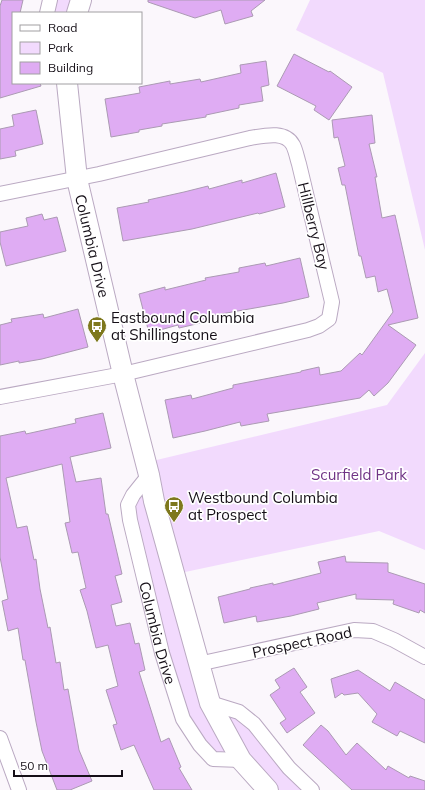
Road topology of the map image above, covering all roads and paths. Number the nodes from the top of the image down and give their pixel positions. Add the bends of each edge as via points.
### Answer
1 (50, 0) edge
2 (82, 0) edge
3 (47, 12) edge
4 (77, 12) edge
5 (67, 84) edge
6 (76, 179) junction
7 (0, 194) edge
8 (123, 374) junction
9 (0, 397) edge
10 (149, 475) junction
11 (425, 657) edge
12 (198, 664) junction
13 (210, 703) junction
14 (0, 738) edge
15 (241, 760) junction
16 (19, 790) edge
17 (268, 790) edge
18 (312, 790) edge

1 - 3 street
2 - 4 street
5 - 6 street, Columbia Drive
6 - 7 street, Hillberry Bay
6 - 8 street, Columbia Drive
6 - 8 street, Hillberry Bay via 250,138 284,136 292,144 299,164 328,282 332,302 329,319 319,326
8 - 9 street, Hillberry Bay
8 - 10 street, Columbia Drive
10 - 12 street, Columbia Drive
10 - 15 street, Columbia Drive via 128,505 130,520 162,653 183,719 212,759
11 - 12 street, Prospect Road via 373,631 354,630
12 - 13 street, Columbia Drive
13 - 15 street, Columbia Drive
13 - 18 street via 239,712 254,724 289,768
14 - 16 street
15 - 17 street, Columbia Drive

